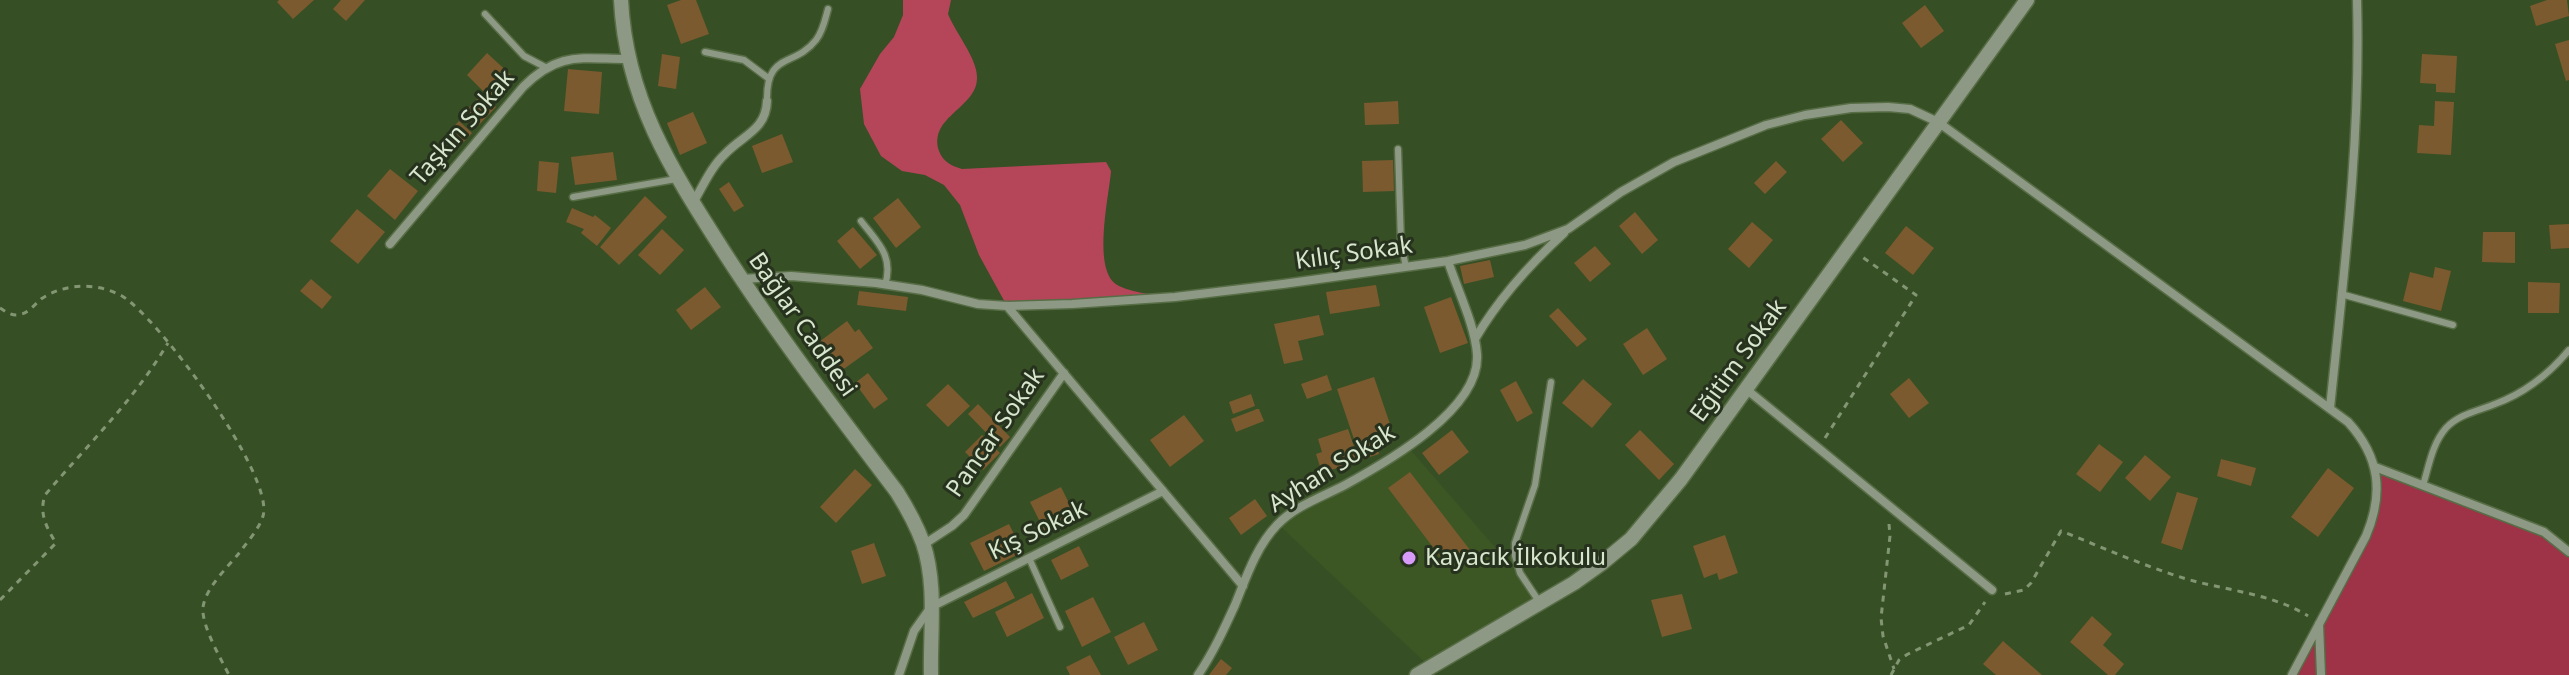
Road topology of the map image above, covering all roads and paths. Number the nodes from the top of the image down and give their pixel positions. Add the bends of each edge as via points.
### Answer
1 (621, 0) edge
2 (2027, 0) edge
3 (2357, 0) edge
4 (828, 9) dead end
5 (485, 14) dead end
6 (705, 52) dead end
7 (627, 59) junction
8 (545, 67) junction
9 (768, 78) junction
10 (767, 101) joint
11 (1938, 122) junction
12 (1398, 149) dead end
13 (678, 179) junction
14 (573, 197) dead end
15 (693, 203) junction
16 (861, 221) dead end
17 (1568, 229) junction
18 (390, 244) dead end
19 (1848, 247) junction
20 (1448, 261) junction
21 (1406, 267) junction
22 (742, 279) junction
23 (885, 285) junction
24 (2341, 294) junction
25 (1007, 306) junction
26 (0, 308) edge
27 (2453, 325) dead end
28 (1475, 339) junction
29 (168, 343) junction
30 (2569, 350) edge
31 (1064, 373) junction
32 (1551, 382) dead end
33 (1746, 389) junction
34 (2330, 408) junction
35 (1818, 448) junction
36 (2375, 467) junction
37 (2423, 485) junction
38 (1163, 491) junction
39 (1887, 504) junction
40 (923, 545) junction
41 (2569, 552) edge
42 (1029, 558) junction
43 (1243, 586) junction
44 (1992, 590) junction
45 (0, 600) edge
46 (1540, 603) junction
47 (931, 607) junction
48 (2319, 623) junction
49 (1060, 627) dead end
50 (1894, 669) junction
51 (229, 675) edge
52 (899, 675) edge
53 (931, 675) edge
54 (1198, 675) edge
55 (1417, 675) edge
56 (1891, 675) edge
57 (2292, 675) edge
58 (2321, 675) edge

1 - 7 street, Bağlar Caddesi
2 - 11 street, Eğitim Sokak
3 - 24 street via 2356,138
4 - 9 lane via 817,39
5 - 8 lane via 524,56
6 - 9 lane via 744,60
7 - 8 street, Taşkın Sokak via 568,59
7 - 13 street, Bağlar Caddesi via 658,143
8 - 18 street, Taşkın Sokak
9 - 10 lane
10 - 15 street via 762,122 727,151
11 - 17 street, Kılıç Sokak via 1910,109 1888,107 1851,108 1766,125 1662,169
11 - 19 street, Eğitim Sokak
11 - 34 street, Kılıç Sokak
12 - 21 lane
13 - 14 lane
13 - 15 street, Bağlar Caddesi
15 - 22 street, Bağlar Caddesi
16 - 23 lane via 886,256
17 - 20 street, Kılıç Sokak via 1525,245
17 - 28 street via 1503,295
19 - 33 street, Eğitim Sokak
19 - 35 path via 1916,295
20 - 21 street, Kılıç Sokak
20 - 28 street, Ayhan Sokak
21 - 25 street, Kılıç Sokak via 1175,297
22 - 23 street, Kılıç Sokak via 791,276
22 - 40 street, Bağlar Caddesi via 897,492
23 - 25 street, Kılıç Sokak
24 - 27 lane
24 - 34 street
25 - 31 street
26 - 29 path via 24,314 56,290 90,285 122,297
28 - 43 street, Ayhan Sokak via 1474,379 1450,411 1375,469 1292,512 1257,554
29 - 45 path via 110,424 45,495 41,507 56,543
29 - 51 path via 218,410 261,490 264,515 203,608
30 - 37 lane via 2533,384 2445,430
31 - 38 street
31 - 40 street, Pancar Sokak via 964,515
32 - 46 lane via 1535,485 1515,543 1520,573
33 - 35 street
33 - 46 street, Eğitim Sokak via 1631,539
34 - 36 street, Kılıç Sokak via 2358,433
35 - 39 street
36 - 37 street
36 - 48 street via 2374,516
37 - 41 street via 2544,532
38 - 42 street, Kış Sokak
38 - 43 street
39 - 44 street
39 - 50 path via 1890,536 1881,618
40 - 47 street, Bağlar Caddesi
42 - 47 street, Kış Sokak
42 - 49 lane
43 - 54 street, Ayhan Sokak
44 - 48 path via 2024,590 2061,531 2192,581 2272,599
44 - 50 path via 1969,625 1908,654
46 - 55 street, Eğitim Sokak
47 - 52 street via 914,631
47 - 53 street, Bağlar Caddesi
48 - 57 street
48 - 58 street
50 - 56 path

